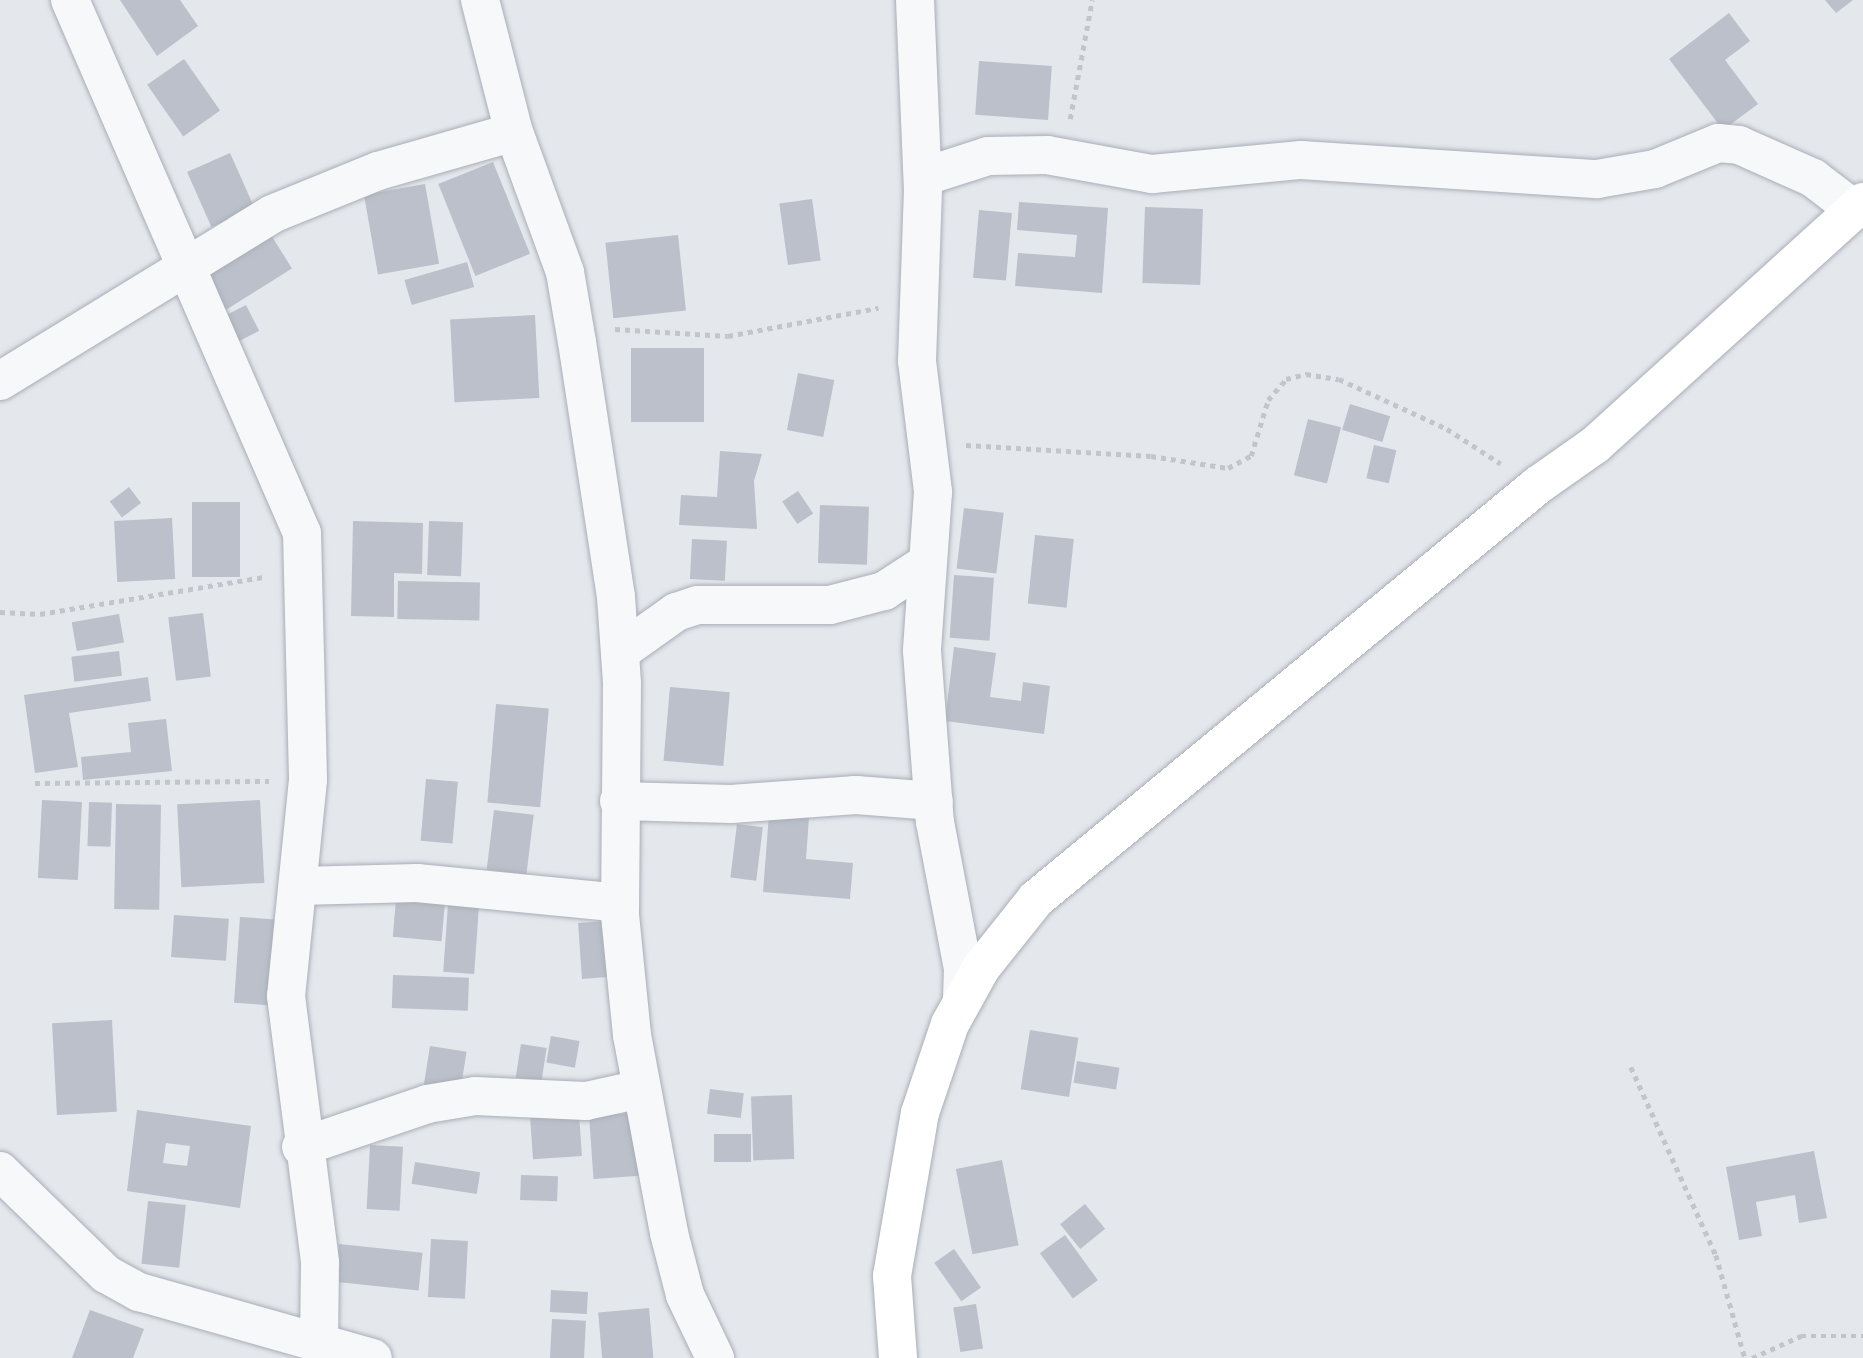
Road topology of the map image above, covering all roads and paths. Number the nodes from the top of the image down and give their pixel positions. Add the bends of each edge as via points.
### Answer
1 (70, 0) edge
2 (915, 0) edge
3 (1092, 0) edge
4 (488, 6) edge
5 (514, 132) junction
6 (1061, 156) junction
7 (923, 177) junction
8 (1859, 206) edge
9 (183, 263) junction
10 (917, 302) junction
11 (577, 342) junction
12 (0, 381) edge
13 (930, 444) junction
14 (1538, 485) junction
15 (927, 563) junction
16 (307, 572) junction
17 (0, 612) edge
18 (620, 652) junction
19 (308, 780) junction
20 (35, 783) dead end
21 (619, 801) junction
22 (934, 801) junction
23 (298, 886) junction
24 (620, 903) junction
25 (962, 1002) junction
26 (1630, 1067) dead end
27 (641, 1088) junction
28 (301, 1147) junction
29 (0, 1171) edge
30 (1863, 1336) edge
31 (319, 1344) junction
32 (373, 1358) edge
33 (715, 1358) edge
34 (898, 1358) edge
35 (1745, 1358) edge
36 (1752, 1358) edge

1 - 9 street
2 - 7 street
3 - 6 path
4 - 5 street
5 - 9 street via 378,171 272,214
5 - 11 street via 557,247
6 - 7 street via 988,156
6 - 8 street via 1152,174 1301,160 1597,180 1655,169 1706,146 1739,145 1813,178
7 - 10 street
8 - 14 main road via 1595,446
9 - 12 street via 98,325
9 - 16 street via 280,474 302,533
10 - 11 path via 841,311 755,334 627,328
10 - 13 street via 917,361
11 - 18 street
13 - 14 path via 1151,456 1228,468 1251,456 1277,389 1286,379 1306,374 1339,379 1447,429
13 - 15 street
14 - 25 main road via 1036,899
15 - 18 street via 884,591 830,606 698,605 676,612
15 - 22 street via 922,651
16 - 17 path via 40,614
16 - 19 street
18 - 21 street
19 - 20 path
19 - 23 street
21 - 22 street via 731,804 818,796
21 - 24 street
22 - 25 street via 963,969
23 - 24 street via 417,883
23 - 28 street via 286,996
24 - 27 street
25 - 34 main road via 920,1113 901,1198 892,1276
26 - 35 path via 1716,1255
27 - 28 street via 586,1101 475,1096 427,1104
27 - 33 street via 685,1295
28 - 31 street via 320,1264
29 - 31 street via 106,1274 139,1292
30 - 36 path via 1801,1336
31 - 32 street

